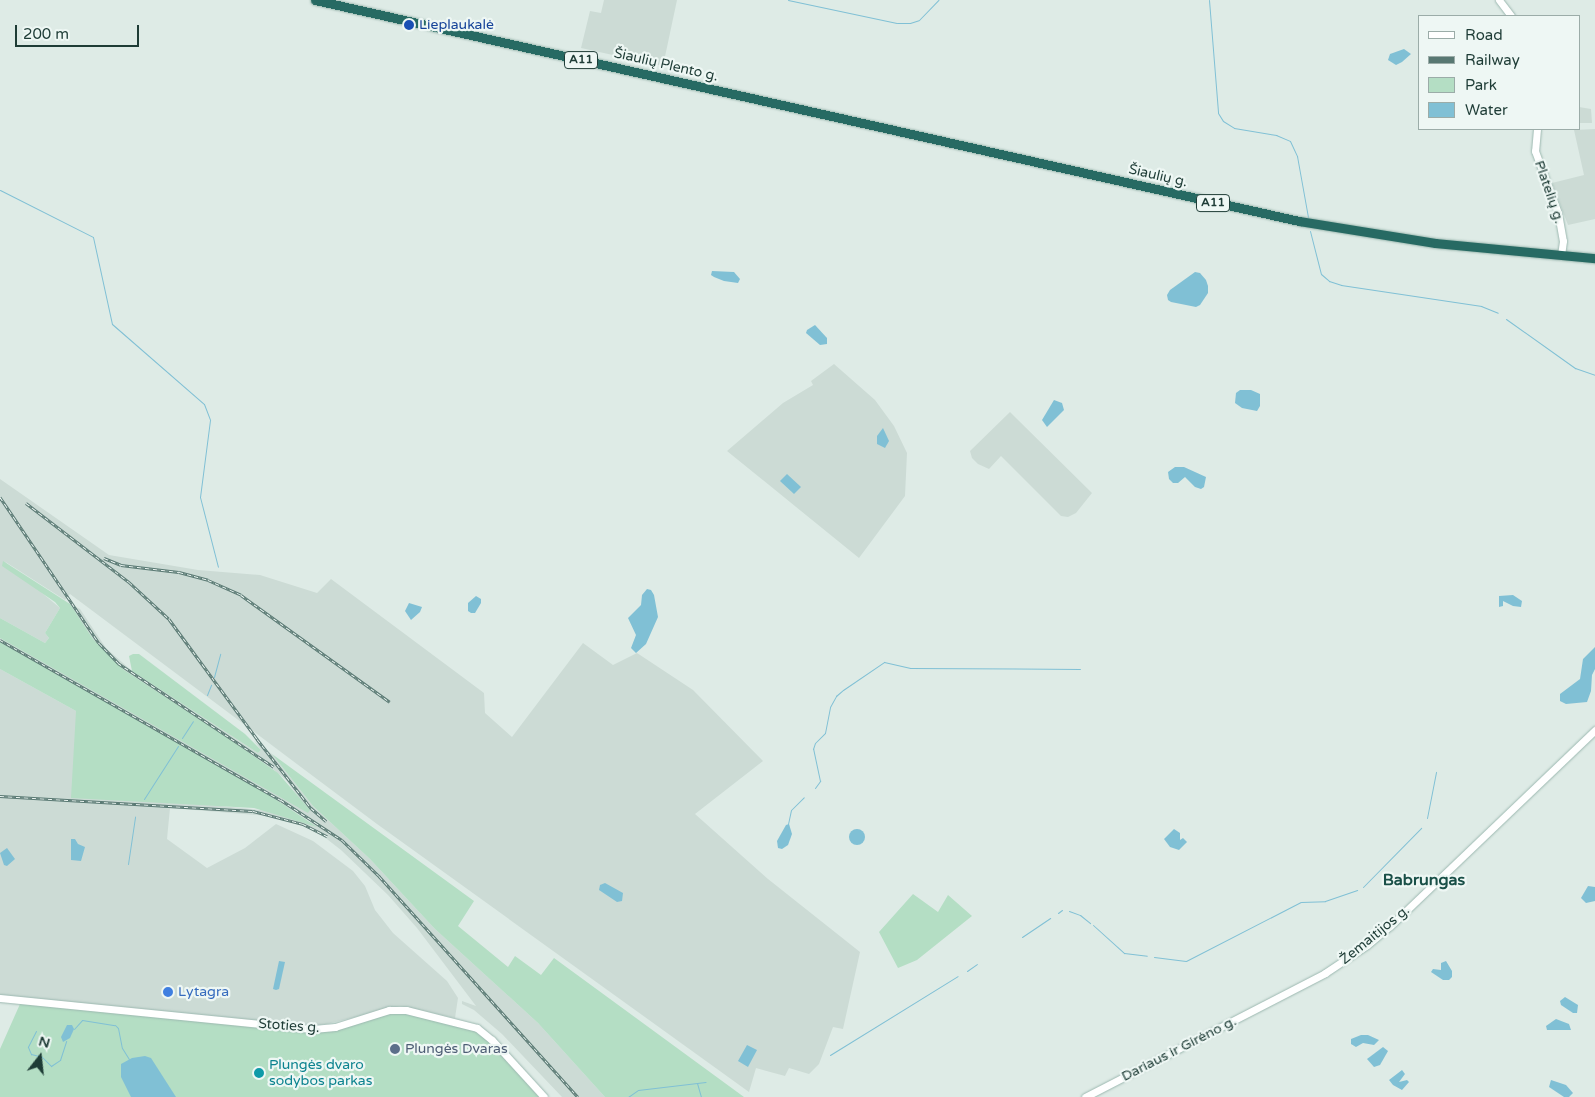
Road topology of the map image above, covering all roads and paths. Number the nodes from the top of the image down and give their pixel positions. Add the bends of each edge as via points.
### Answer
1 (314, 0) edge
2 (1499, 0) edge
3 (1510, 15) edge
4 (836, 118) joint
5 (1537, 130) edge
6 (1561, 256) junction
7 (1595, 258) edge
8 (1595, 730) edge
9 (0, 998) edge
10 (1247, 1014) joint
11 (544, 1097) edge
12 (1085, 1097) edge

1 - 4 highway, Šiaulių Plento g. / A11
2 - 3 main road
4 - 6 highway, Šiaulių g. / A11 via 1299,221 1392,237
5 - 6 main road, Platelių g. via 1535,151 1558,213 1563,241
6 - 7 highway, Šiaulių g. / A11
8 - 10 main road, Žemaitijos g. via 1381,934 1326,973
9 - 11 main road, Stoties g. via 313,1029 335,1027 389,1010 406,1010 477,1028
10 - 12 main road, Dariaus ir Girėno g.

